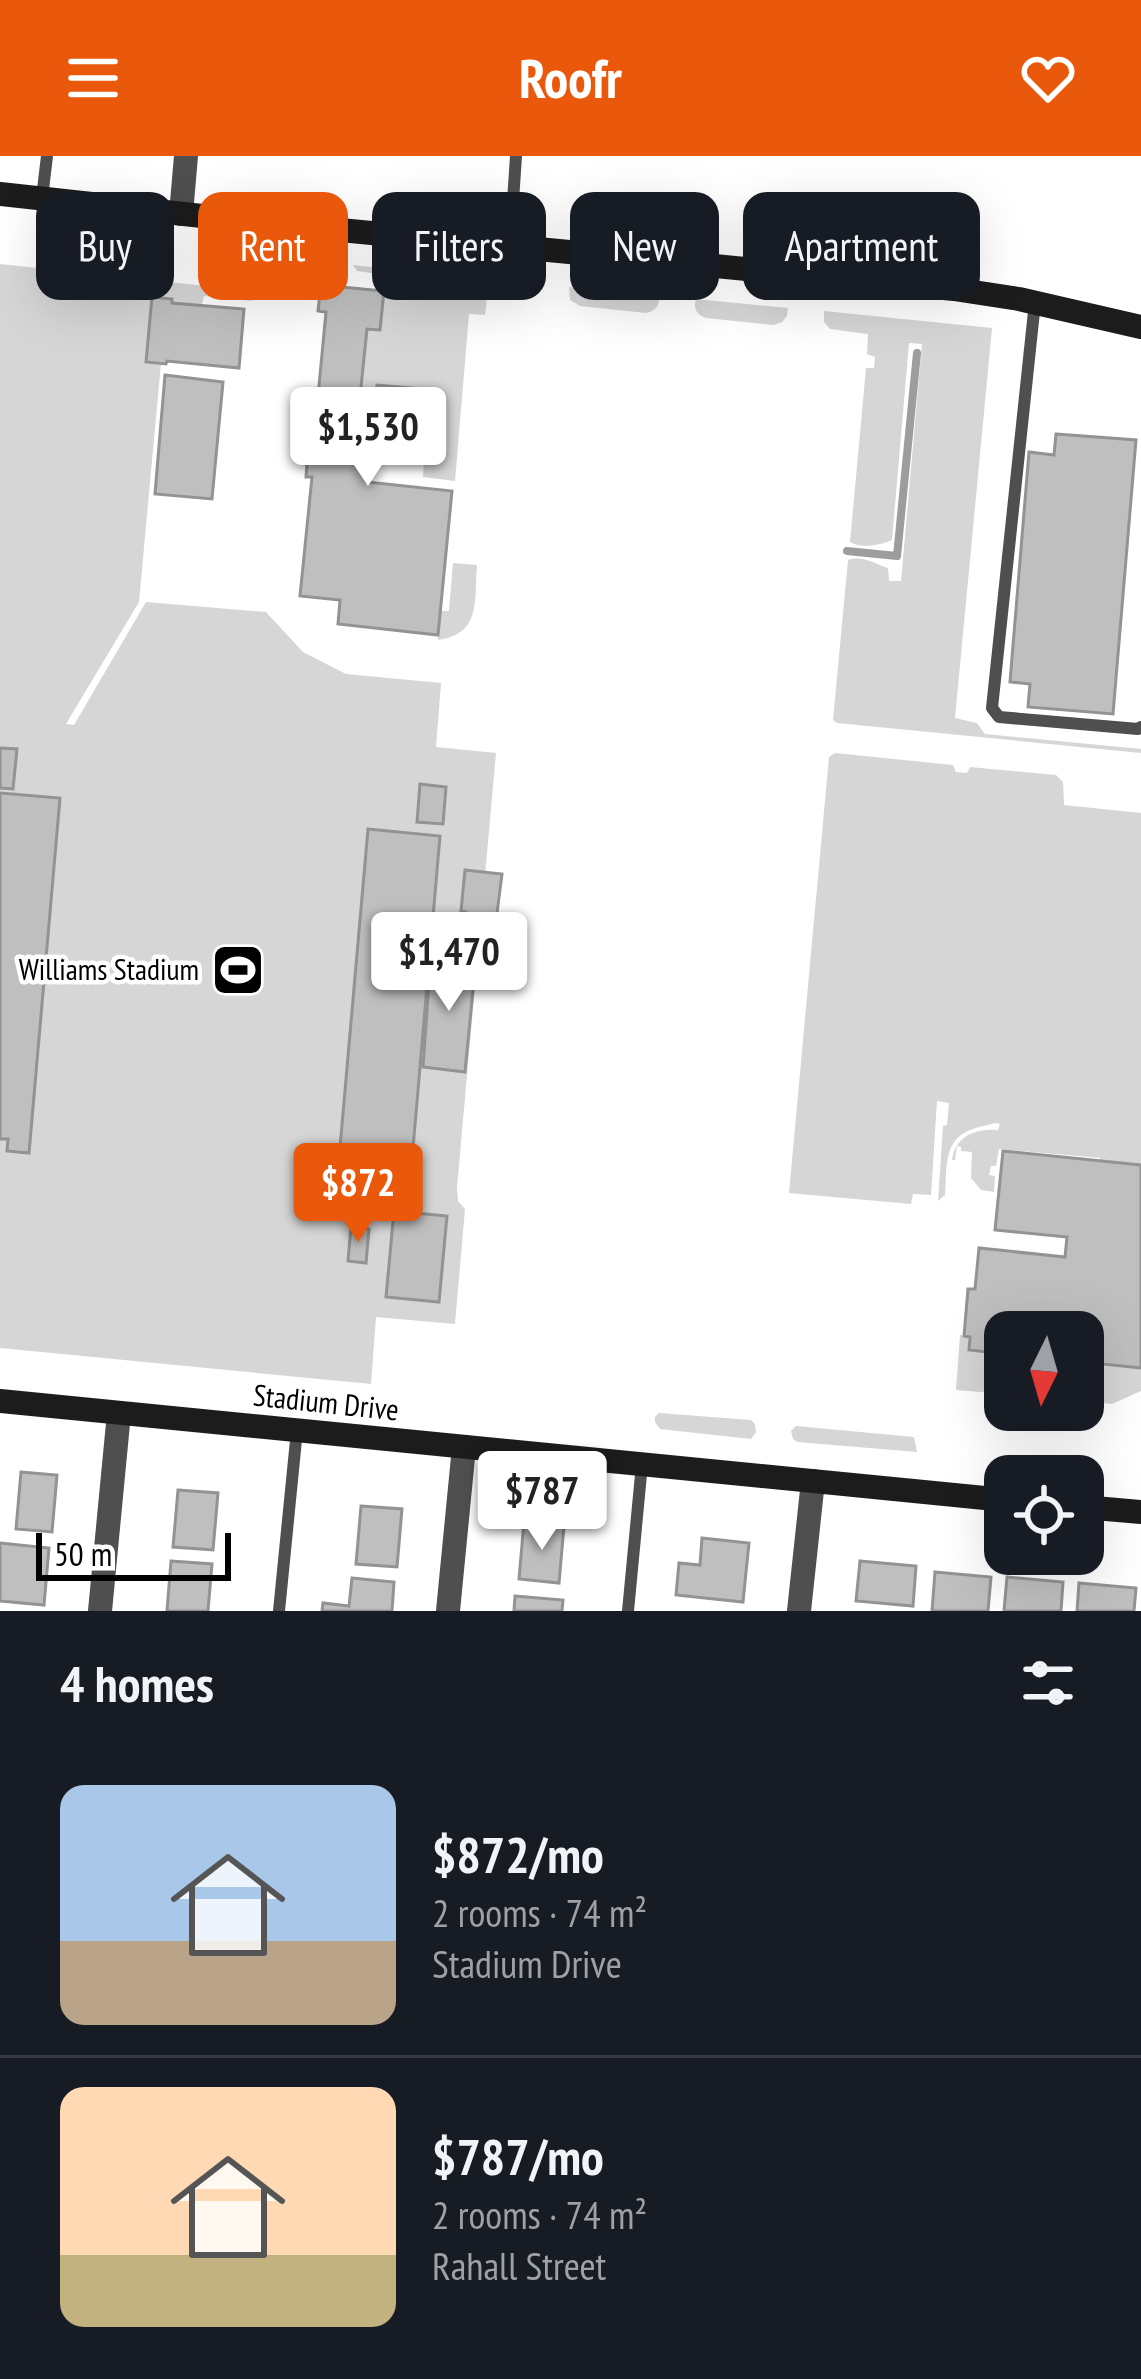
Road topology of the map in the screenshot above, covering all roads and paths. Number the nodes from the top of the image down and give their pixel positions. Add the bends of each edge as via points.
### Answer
1 (47, 156) edge
2 (185, 156) edge
3 (516, 156) edge
4 (42, 192) edge
5 (514, 192) edge
6 (0, 194) edge
7 (36, 198) edge
8 (174, 213) edge
9 (181, 214) junction
10 (372, 233) edge
11 (546, 249) edge
12 (1035, 302) junction
13 (1141, 327) edge
14 (1141, 727) edge
15 (0, 1401) edge
16 (119, 1413) junction
17 (296, 1430) junction
18 (464, 1447) junction
19 (643, 1464) junction
20 (813, 1481) junction
21 (984, 1497) edge
22 (1104, 1509) edge
23 (1141, 1512) edge
24 (100, 1611) edge
25 (279, 1611) edge
26 (448, 1611) edge
27 (628, 1611) edge
28 (800, 1611) edge

1 - 4 lane
2 - 9 street
3 - 5 lane
6 - 7 street
8 - 9 street
9 - 10 street
11 - 12 street
12 - 13 street
12 - 14 lane via 992,708 999,717
15 - 16 street, Stadium Drive
16 - 17 street, Stadium Drive
16 - 24 street
17 - 18 street, Stadium Drive
17 - 25 lane
18 - 19 street, Stadium Drive
18 - 26 street
19 - 20 street, Stadium Drive
19 - 27 lane
20 - 21 street, Stadium Drive
20 - 28 street
22 - 23 street

